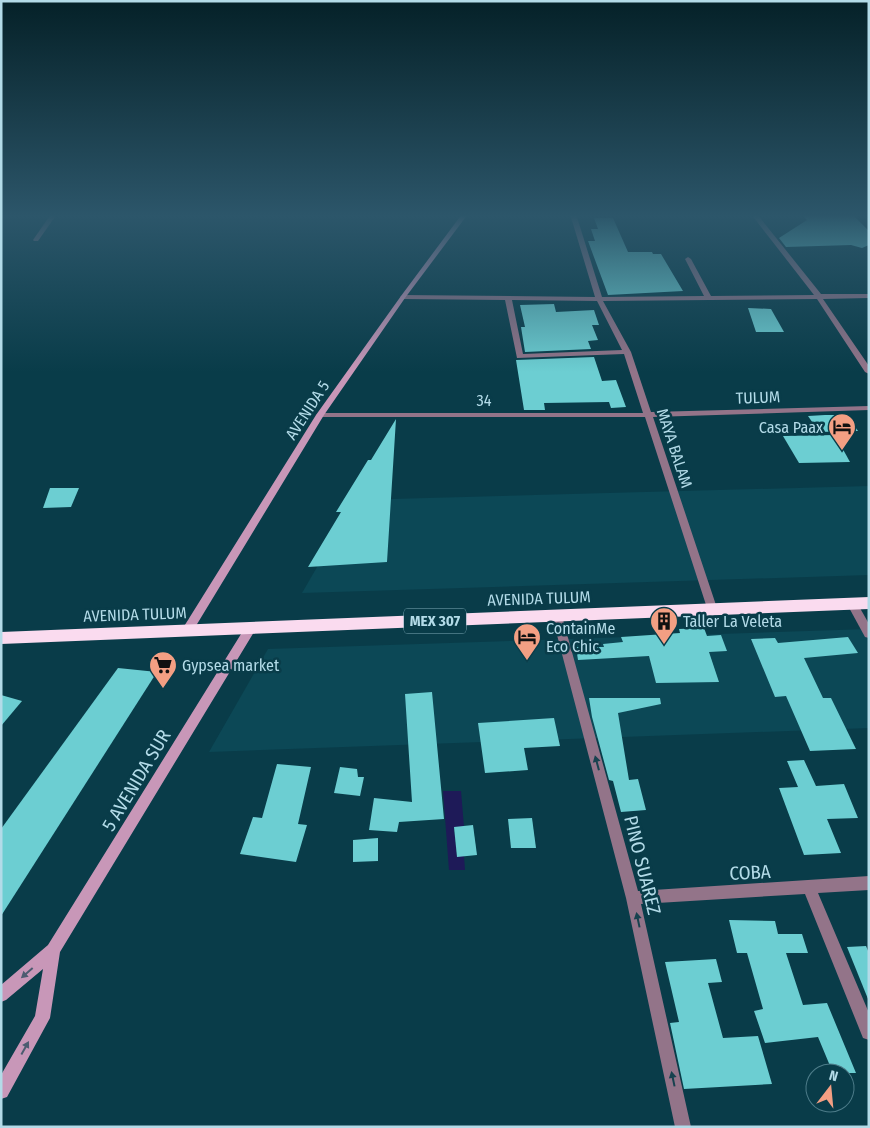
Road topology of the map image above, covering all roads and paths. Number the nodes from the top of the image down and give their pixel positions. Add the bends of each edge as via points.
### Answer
1 (426, 267) edge
2 (589, 267) edge
3 (692, 267) edge
4 (795, 267) edge
5 (869, 296) edge
6 (403, 297) junction
7 (819, 297) junction
8 (709, 298) junction
9 (508, 299) junction
10 (599, 299) junction
11 (627, 352) junction
12 (869, 372) edge
13 (869, 408) edge
14 (320, 414) junction
15 (648, 415) junction
16 (869, 603) edge
17 (852, 604) junction
18 (713, 610) junction
19 (556, 616) junction
20 (250, 629) junction
21 (187, 631) junction
22 (869, 634) edge
23 (1, 638) edge
24 (869, 883) edge
25 (809, 887) junction
26 (633, 898) junction
27 (53, 950) junction
28 (1, 996) edge
29 (869, 1032) edge
30 (1, 1091) edge
31 (683, 1127) edge

1 - 6 street, AVENIDA 5
2 - 10 street, MAYA BALAM
3 - 8 street
4 - 7 street
5 - 7 street
6 - 9 street
6 - 14 street, AVENIDA 5
7 - 8 street
7 - 12 street
8 - 10 street
9 - 10 street
9 - 11 street via 520,356
10 - 11 street, MAYA BALAM
11 - 15 street, MAYA BALAM
13 - 15 street, TULUM
14 - 15 street, 34
14 - 21 street, AVENIDA 5
15 - 18 street, MAYA BALAM
16 - 17 highway, AVENIDA TULUM / MEX 307
17 - 18 highway, AVENIDA TULUM / MEX 307
17 - 22 street
18 - 19 highway, AVENIDA TULUM / MEX 307
19 - 20 highway, AVENIDA TULUM / MEX 307
26 -> 19 street, PINO SUAREZ
20 - 21 highway, AVENIDA TULUM / MEX 307
20 - 27 street, 5 AVENIDA SUR
21 - 23 highway, AVENIDA TULUM / MEX 307
24 - 25 street, COBA
25 - 26 street, COBA
25 - 29 street
31 -> 26 street, PINO SUAREZ
27 -> 28 street
30 -> 27 street via 42,1018

